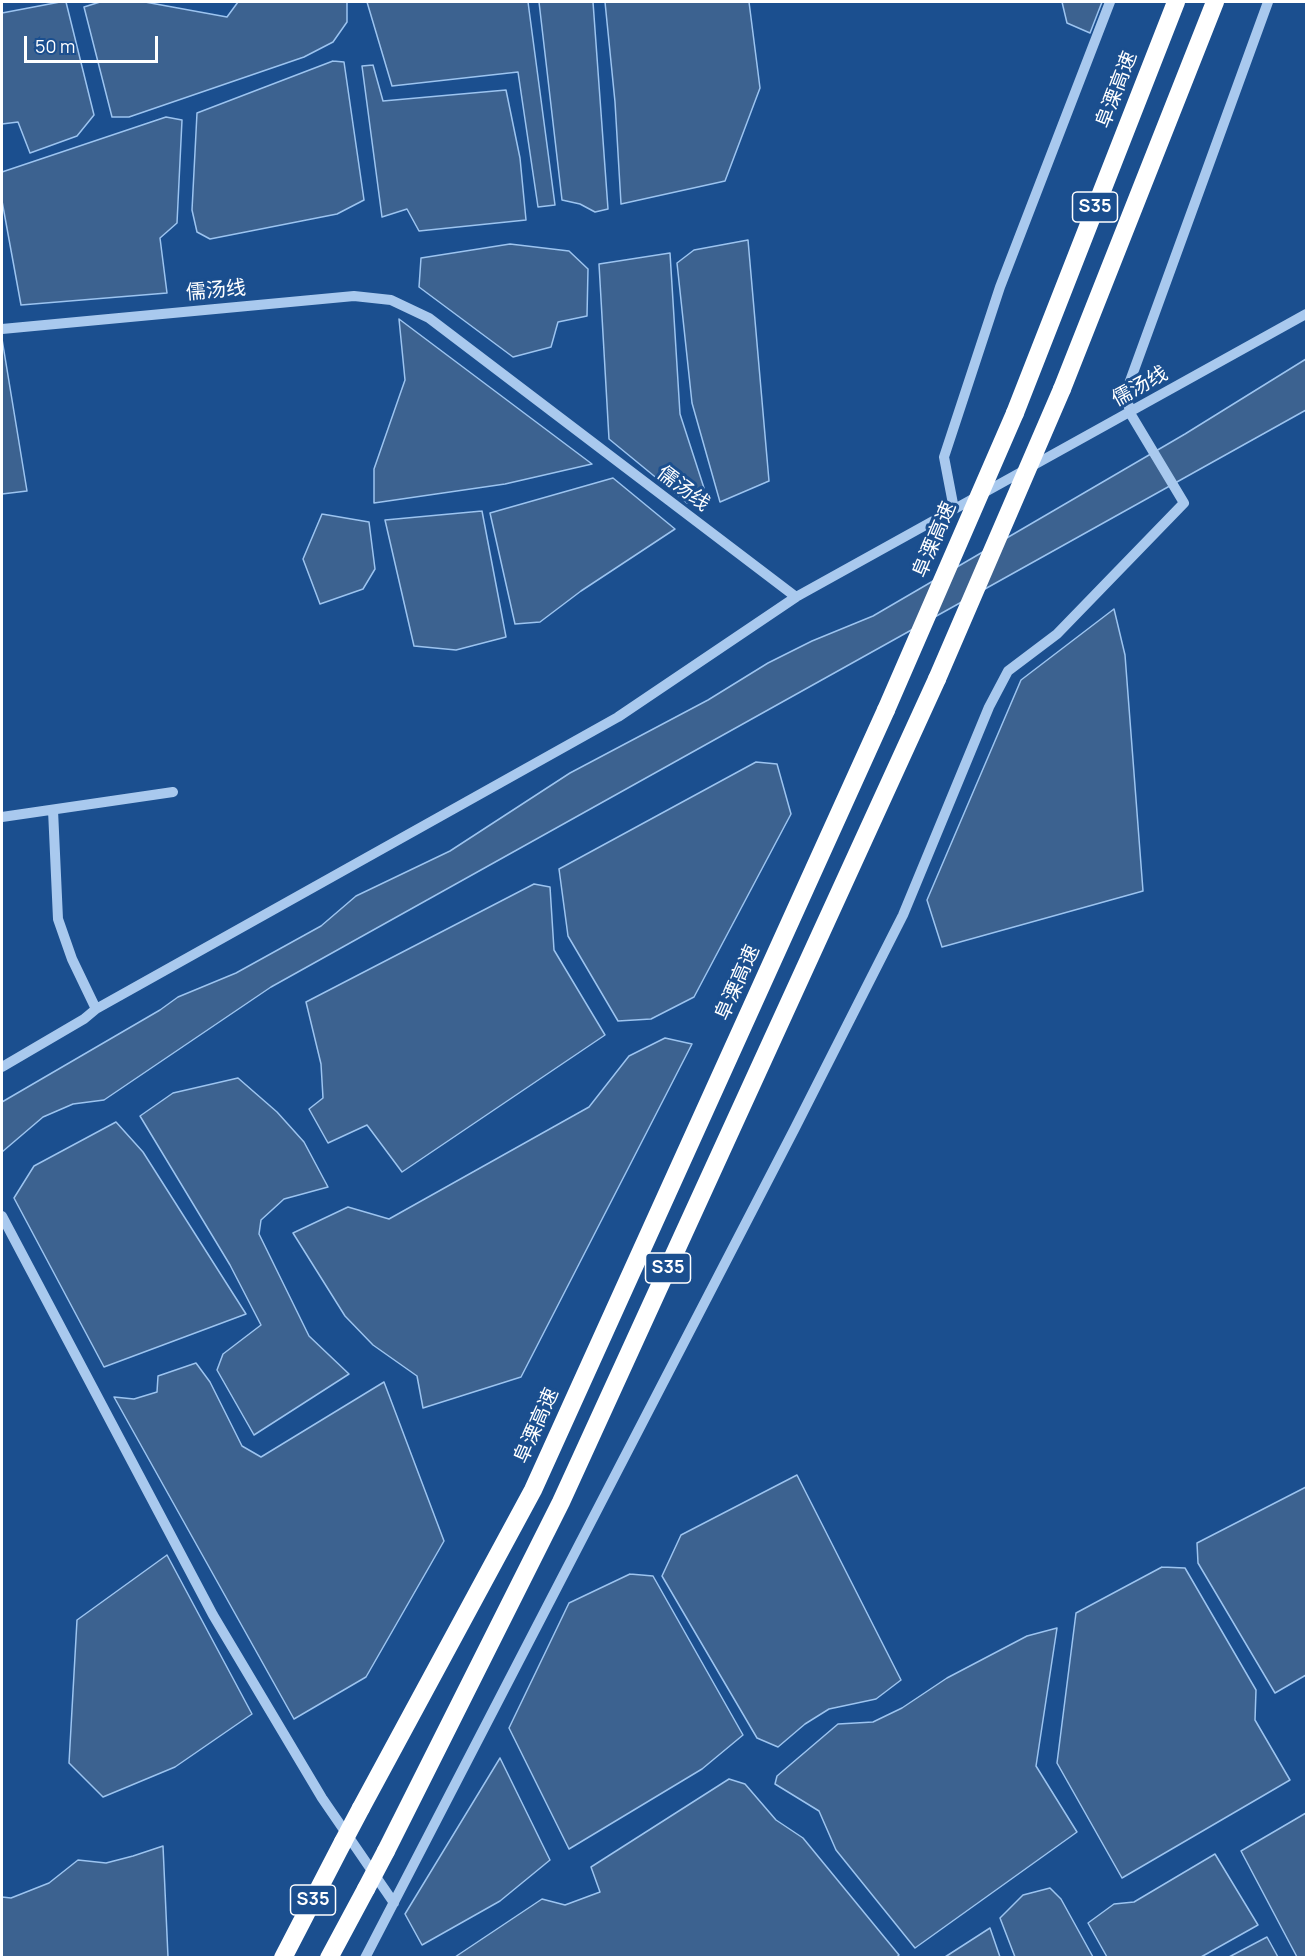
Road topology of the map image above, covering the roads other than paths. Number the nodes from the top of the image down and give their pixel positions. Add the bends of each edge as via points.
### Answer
1 (1110, 2) edge
2 (1176, 2) edge
3 (1215, 2) edge
4 (1268, 2) edge
5 (1306, 314) edge
6 (2, 329) edge
7 (1130, 413) junction
8 (954, 509) junction
9 (796, 597) junction
10 (173, 792) dead end
11 (52, 810) junction
12 (2, 817) edge
13 (96, 1009) junction
14 (2, 1067) edge
15 (2, 1216) edge
16 (394, 1903) junction
17 (283, 1958) edge
18 (329, 1958) edge
19 (365, 1958) edge

1 - 8 street via 1000,287 944,458
2 - 17 highway, 阜溧高速 / S35, bridge via 1015,413 886,710 532,1490
3 - 18 highway, S35, bridge via 1062,389 938,679 561,1502
4 - 7 street via 1126,392
5 - 7 street, 儒汤线
6 - 9 street, 儒汤线 via 354,296 391,300 429,318
7 - 8 street, 儒汤线
7 - 16 street via 1184,504 1057,634 1008,671 989,707 903,915
8 - 9 street, 儒汤线
9 - 13 street via 618,717
10 - 11 street
11 - 12 street
11 - 13 street via 58,919
13 - 14 street
15 - 16 street via 213,1616 322,1798
16 - 19 street

